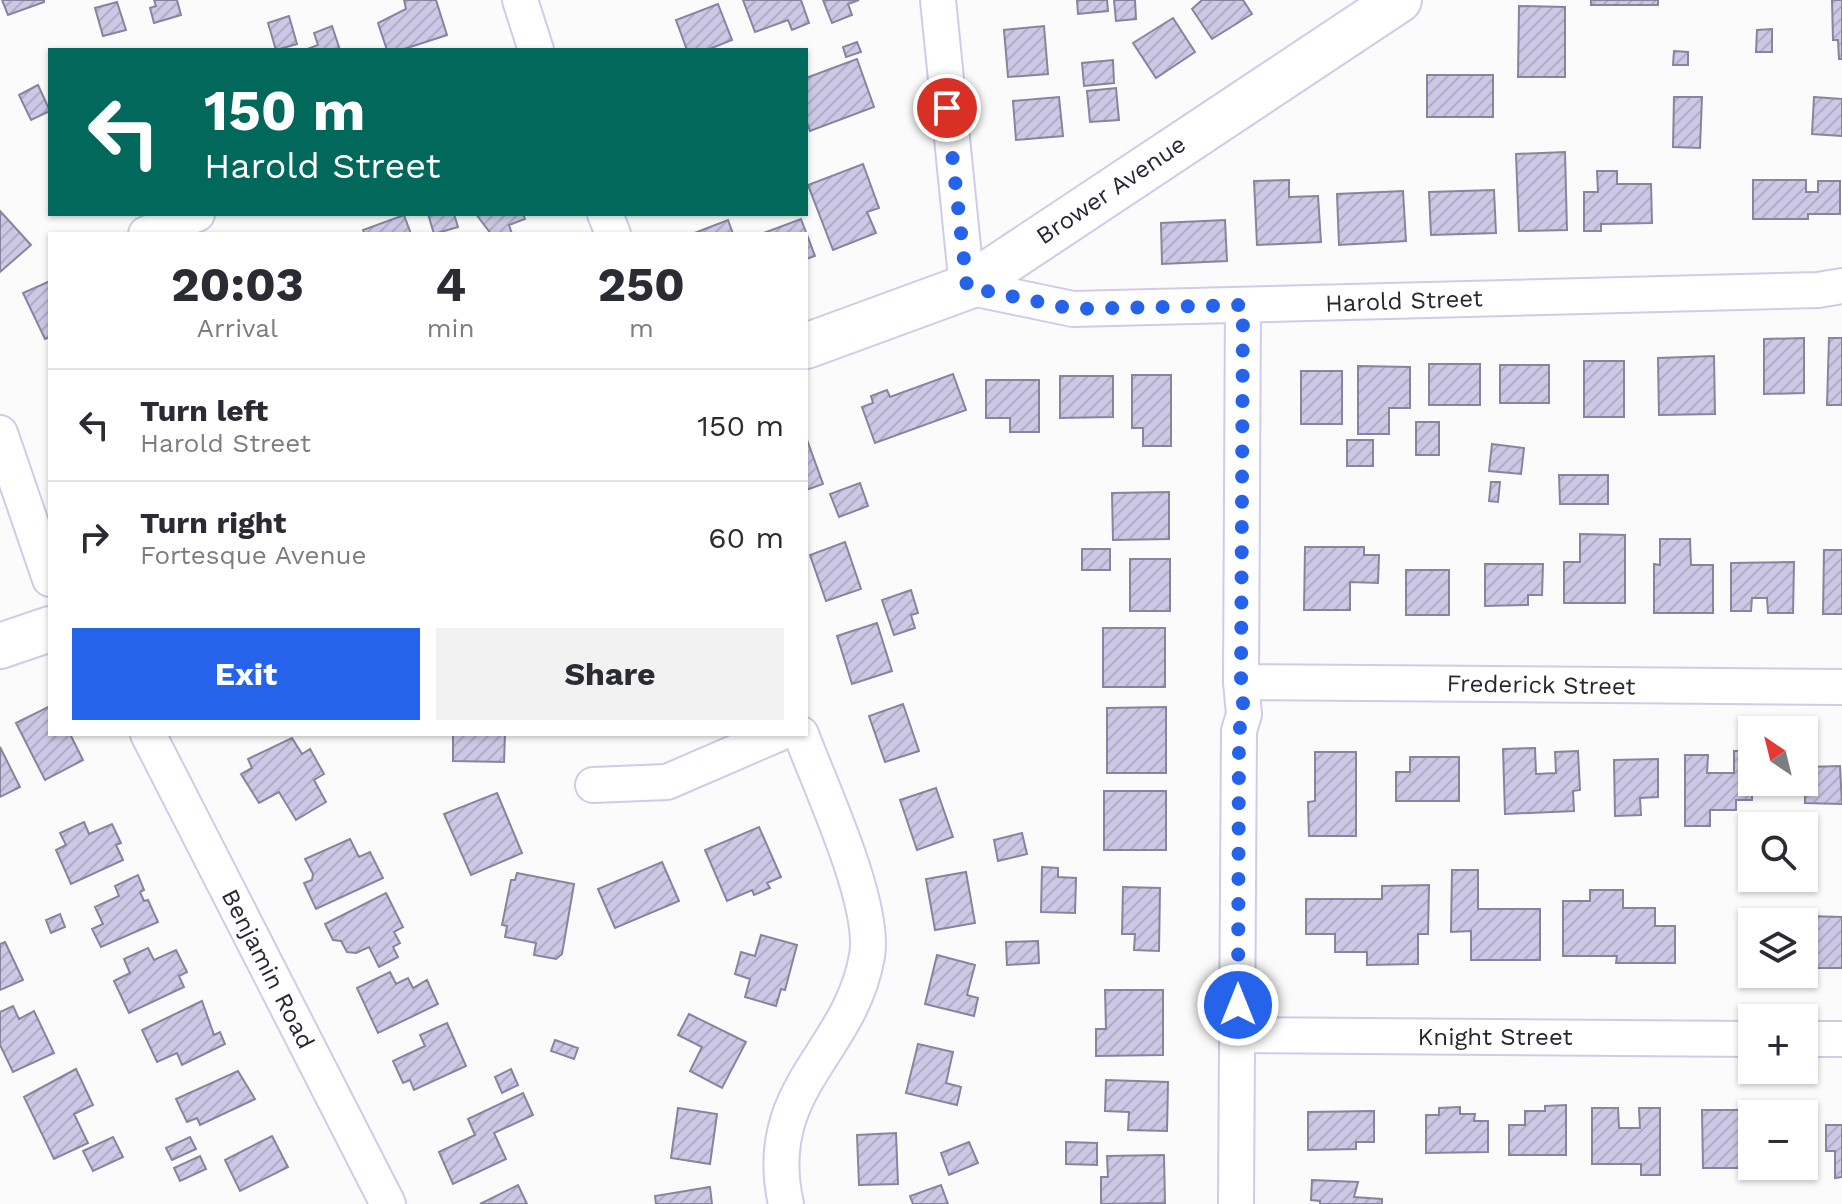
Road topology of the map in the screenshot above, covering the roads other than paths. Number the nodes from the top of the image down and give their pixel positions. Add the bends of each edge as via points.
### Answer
1 (938, 0) edge
2 (1399, 0) edge
3 (524, 1) edge
4 (536, 48) edge
5 (192, 216) edge
6 (151, 232) edge
7 (1842, 286) edge
8 (967, 287) junction
9 (1243, 305) junction
10 (808, 345) edge
11 (0, 433) edge
12 (48, 573) edge
13 (48, 630) edge
14 (0, 646) edge
15 (1241, 682) junction
16 (1842, 687) edge
17 (149, 736) edge
18 (773, 736) edge
19 (802, 736) edge
20 (593, 785) dead end
21 (1237, 1035) junction
22 (1738, 1039) edge
23 (1818, 1039) edge
24 (1842, 1039) edge
25 (388, 1204) edge
26 (786, 1204) edge
27 (1236, 1204) edge

1 - 8 street
2 - 8 main road, Brower Avenue
3 - 4 street
5 - 6 street
7 - 9 street, Harold Street
8 - 9 street, Harold Street via 1073,309
8 - 10 main road, Brower Avenue
9 - 15 street
11 - 12 street
13 - 14 main road
15 - 16 street, Frederick Street
15 - 21 street
17 - 25 street, Benjamin Road
18 - 20 street via 667,782
19 - 26 street via 850,867 867,953 856,994 790,1108 781,1135
21 - 22 street, Knight Street
21 - 27 street
23 - 24 street

